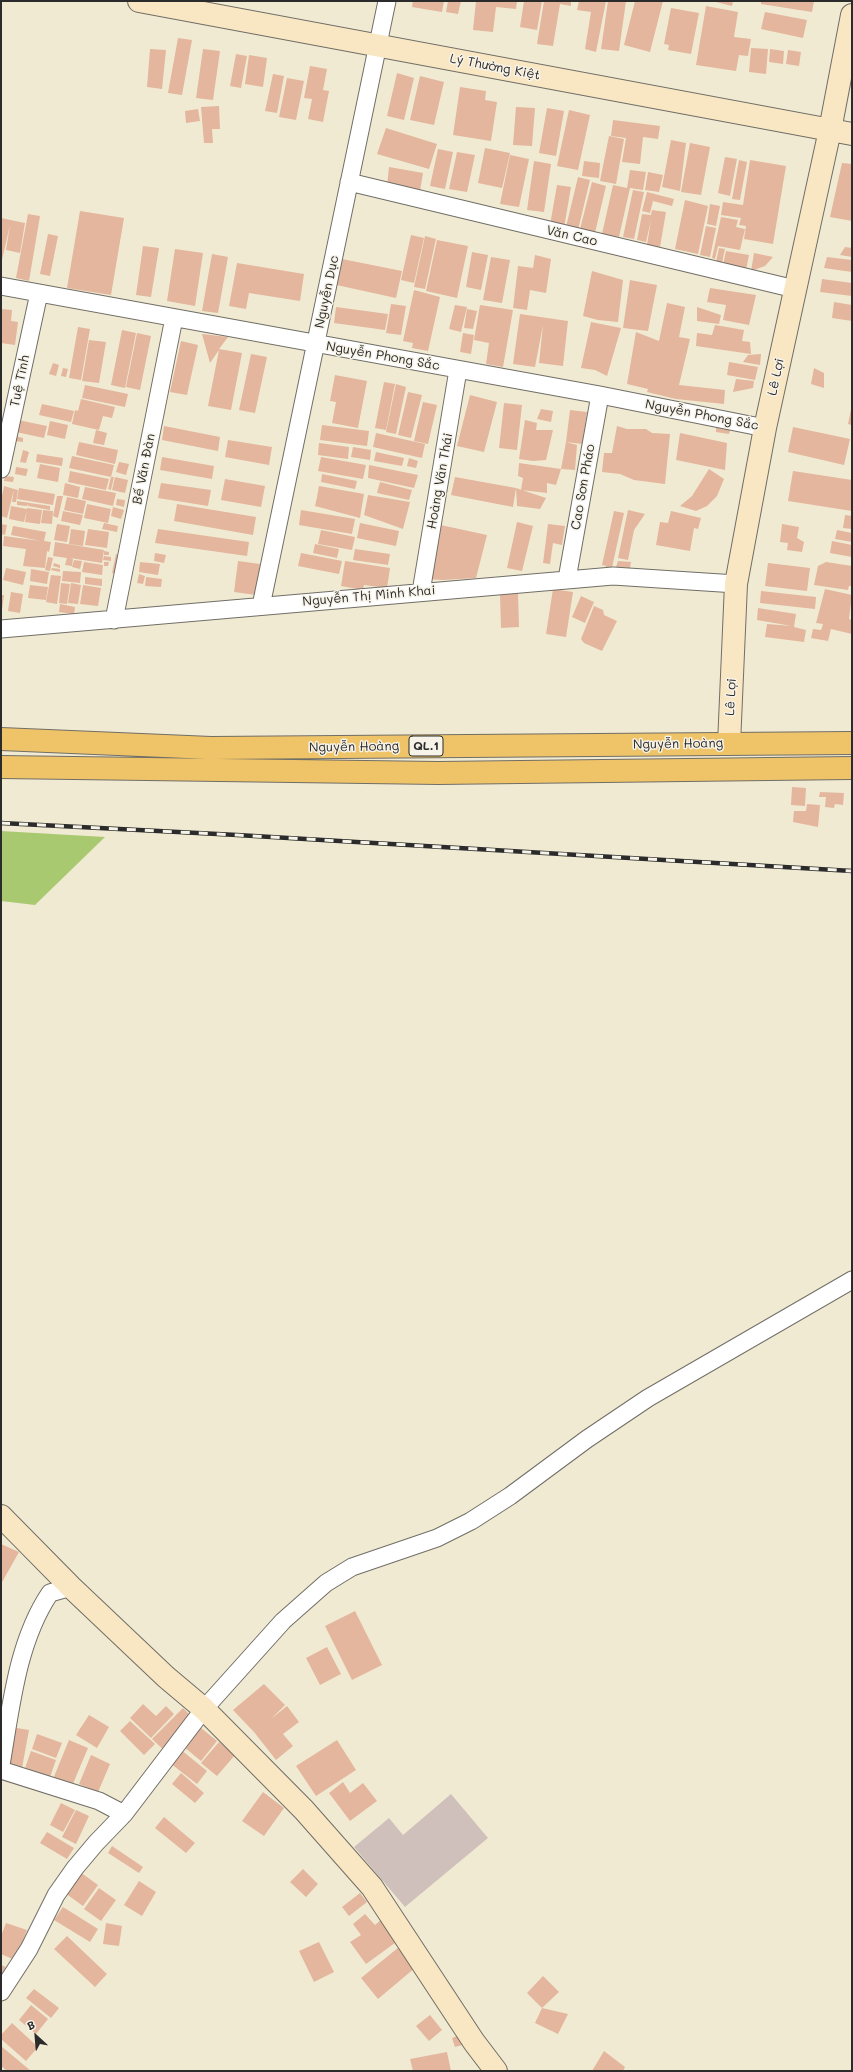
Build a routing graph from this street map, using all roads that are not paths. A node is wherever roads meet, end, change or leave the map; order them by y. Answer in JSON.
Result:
{"nodes":[{"id":1,"x":387,"y":1,"type":"edge"},
{"id":2,"x":151,"y":2,"type":"edge"},
{"id":3,"x":852,"y":15,"type":"edge"},
{"id":4,"x":378,"y":46,"type":"junction"},
{"id":5,"x":830,"y":130,"type":"junction"},
{"id":6,"x":852,"y":134,"type":"edge"},
{"id":7,"x":349,"y":182,"type":"junction"},
{"id":8,"x":1,"y":286,"type":"edge"},
{"id":9,"x":795,"y":289,"type":"junction"},
{"id":10,"x":39,"y":293,"type":"junction"},
{"id":11,"x":174,"y":318,"type":"junction"},
{"id":12,"x":316,"y":344,"type":"junction"},
{"id":13,"x":458,"y":370,"type":"junction"},
{"id":14,"x":600,"y":395,"type":"junction"},
{"id":15,"x":8,"y":407,"type":"edge"},
{"id":16,"x":765,"y":428,"type":"junction"},
{"id":17,"x":1,"y":469,"type":"edge"},
{"id":18,"x":567,"y":578,"type":"junction"},
{"id":19,"x":736,"y":584,"type":"junction"},
{"id":20,"x":421,"y":592,"type":"junction"},
{"id":21,"x":262,"y":606,"type":"junction"},
{"id":22,"x":114,"y":620,"type":"junction"},
{"id":23,"x":1,"y":629,"type":"edge"},
{"id":24,"x":1,"y":739,"type":"edge"},
{"id":25,"x":852,"y":743,"type":"edge"},
{"id":26,"x":729,"y":744,"type":"junction"},
{"id":27,"x":1,"y":767,"type":"edge"},
{"id":28,"x":852,"y":768,"type":"edge"},
{"id":29,"x":852,"y":1280,"type":"edge"},
{"id":30,"x":1,"y":1516,"type":"edge"},
{"id":31,"x":71,"y":1588,"type":"junction"},
{"id":32,"x":204,"y":1709,"type":"junction"},
{"id":33,"x":1,"y":1764,"type":"edge"},
{"id":34,"x":1,"y":1770,"type":"edge"},
{"id":35,"x":124,"y":1814,"type":"junction"},
{"id":36,"x":1,"y":1992,"type":"edge"},
{"id":37,"x":496,"y":2071,"type":"edge"}],
"edges":[{"from":1,"to":4,"type":"street","name":"Nguyễn Dục"},
{"from":2,"to":4,"type":"street","name":"Lý Thường Kiệt"},
{"from":3,"to":5,"type":"street","name":"Lê Lợi"},
{"from":4,"to":5,"type":"street","name":"Lý Thường Kiệt"},
{"from":4,"to":7,"type":"street","name":"Nguyễn Dục"},
{"from":5,"to":6,"type":"street","name":"Lý Thường Kiệt"},
{"from":5,"to":9,"type":"street","name":"Lê Lợi"},
{"from":7,"to":9,"type":"street","name":"Văn Cao"},
{"from":7,"to":12,"type":"street","name":"Nguyễn Dục"},
{"from":8,"to":10,"type":"street","name":"Nguyễn Phong Sắc"},
{"from":9,"to":16,"type":"street","name":"Lê Lợi"},
{"from":10,"to":11,"type":"street","name":"Nguyễn Phong Sắc"},
{"from":10,"to":15,"type":"street","name":"Tuệ Tĩnh"},
{"from":11,"to":12,"type":"street","name":"Nguyễn Phong Sắc"},
{"from":11,"to":22,"type":"street","name":"Bế Văn Đàn"},
{"from":12,"to":13,"type":"street","name":"Nguyễn Phong Sắc"},
{"from":12,"to":21,"type":"street","name":"Nguyễn Dục"},
{"from":13,"to":14,"type":"street","name":"Nguyễn Phong Sắc"},
{"from":13,"to":20,"type":"street","name":"Hoàng Văn Thái"},
{"from":14,"to":16,"type":"street","name":"Nguyễn Phong Sắc"},
{"from":14,"to":18,"type":"street","name":"Cao Sơn Pháo"},
{"from":15,"to":17,"type":"street","name":"Tuệ Tĩnh"},
{"from":16,"to":19,"type":"street","name":"Lê Lợi"},
{"from":18,"to":19,"type":"street","name":"Nguyễn Thị Minh Khai"},
{"from":18,"to":20,"type":"street","name":"Nguyễn Thị Minh Khai"},
{"from":19,"to":26,"type":"street","name":"Lê Lợi"},
{"from":20,"to":21,"type":"street","name":"Nguyễn Thị Minh Khai"},
{"from":21,"to":22,"type":"street","name":"Nguyễn Thị Minh Khai"},
{"from":22,"to":23,"type":"street","name":"Nguyễn Thị Minh Khai"},
{"from":24,"to":26,"type":"highway","name":"Nguyễn Hoàng","number":"QL.1"},
{"from":25,"to":26,"type":"highway","name":"Nguyễn Hoàng","number":"QL.1"},
{"from":27,"to":28,"type":"highway","name":"Nguyễn Hoàng","number":"QL.1"},
{"from":29,"to":32,"type":"street"},
{"from":30,"to":31,"type":"street"},
{"from":31,"to":32,"type":"street"},
{"from":31,"to":33,"type":"street"},
{"from":32,"to":35,"type":"street"},
{"from":32,"to":37,"type":"street"},
{"from":34,"to":35,"type":"street"},
{"from":35,"to":36,"type":"street"}]}
